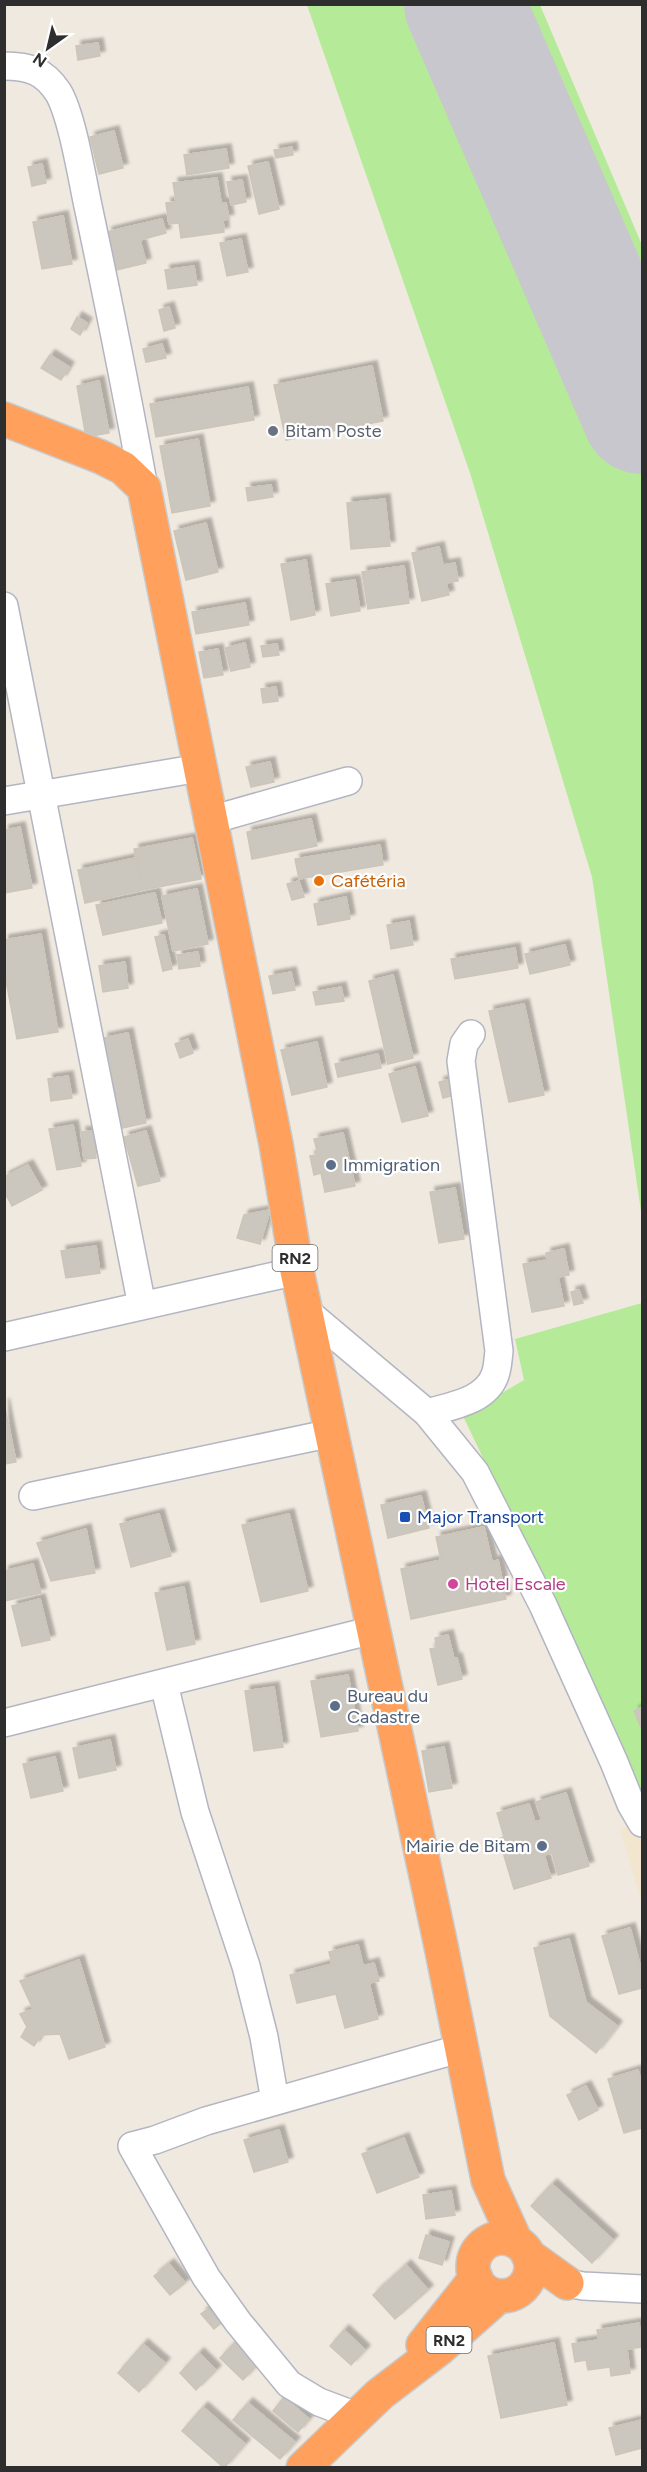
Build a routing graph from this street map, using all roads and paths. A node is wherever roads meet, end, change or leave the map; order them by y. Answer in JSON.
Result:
{"nodes":[{"id":1,"x":4,"y":66,"type":"edge"},
{"id":2,"x":4,"y":418,"type":"edge"},
{"id":3,"x":144,"y":488,"type":"junction"},
{"id":4,"x":4,"y":606,"type":"edge"},
{"id":5,"x":200,"y":768,"type":"junction"},
{"id":6,"x":348,"y":781,"type":"dead end"},
{"id":7,"x":42,"y":793,"type":"junction"},
{"id":8,"x":4,"y":801,"type":"edge"},
{"id":9,"x":211,"y":820,"type":"junction"},
{"id":10,"x":471,"y":1034,"type":"dead end"},
{"id":11,"x":297,"y":1271,"type":"junction"},
{"id":12,"x":142,"y":1306,"type":"junction"},
{"id":13,"x":306,"y":1311,"type":"junction"},
{"id":14,"x":4,"y":1337,"type":"edge"},
{"id":15,"x":427,"y":1413,"type":"junction"},
{"id":16,"x":332,"y":1433,"type":"junction"},
{"id":17,"x":33,"y":1496,"type":"dead end"},
{"id":18,"x":373,"y":1630,"type":"junction"},
{"id":19,"x":164,"y":1684,"type":"junction"},
{"id":20,"x":4,"y":1723,"type":"edge"},
{"id":21,"x":642,"y":1823,"type":"edge"},
{"id":22,"x":462,"y":2048,"type":"junction"},
{"id":23,"x":275,"y":2101,"type":"junction"},
{"id":24,"x":488,"y":2180,"type":"junction"},
{"id":25,"x":483,"y":2246,"type":"junction"},
{"id":26,"x":522,"y":2248,"type":"junction"},
{"id":27,"x":567,"y":2283,"type":"junction"},
{"id":28,"x":499,"y":2287,"type":"junction"},
{"id":29,"x":642,"y":2289,"type":"edge"},
{"id":30,"x":356,"y":2416,"type":"junction"},
{"id":31,"x":303,"y":2468,"type":"edge"}],
"edges":[{"from":1,"to":3,"type":"street"},
{"from":2,"to":3,"type":"highway"},
{"from":3,"to":5,"type":"highway","number":"RN2"},
{"from":4,"to":7,"type":"street"},
{"from":5,"to":7,"type":"street"},
{"from":5,"to":9,"type":"highway","number":"RN2"},
{"from":6,"to":9,"type":"street"},
{"from":7,"to":8,"type":"street"},
{"from":7,"to":12,"type":"street"},
{"from":9,"to":11,"type":"highway","number":"RN2"},
{"from":10,"to":15,"type":"street"},
{"from":11,"to":12,"type":"street"},
{"from":11,"to":13,"type":"highway","number":"RN2"},
{"from":12,"to":14,"type":"street"},
{"from":13,"to":15,"type":"street"},
{"from":13,"to":16,"type":"highway","number":"RN2"},
{"from":15,"to":21,"type":"street"},
{"from":16,"to":17,"type":"street"},
{"from":16,"to":18,"type":"highway","number":"RN2"},
{"from":18,"to":19,"type":"street"},
{"from":18,"to":22,"type":"highway","number":"RN2"},
{"from":19,"to":20,"type":"street"},
{"from":19,"to":23,"type":"street"},
{"from":22,"to":23,"type":"street"},
{"from":22,"to":24,"type":"highway","number":"RN2"},
{"from":23,"to":30,"type":"street"},
{"from":24,"to":25,"type":"highway","number":"RN2"},
{"from":24,"to":26,"type":"highway","number":"RN2"},
{"from":25,"to":26,"type":"highway"},
{"from":25,"to":28,"type":"highway"},
{"from":26,"to":27,"type":"highway"},
{"from":26,"to":28,"type":"highway"},
{"from":27,"to":28,"type":"highway"},
{"from":27,"to":29,"type":"street"},
{"from":28,"to":30,"type":"highway","number":"RN2"},
{"from":30,"to":31,"type":"highway","number":"RN2"}]}
